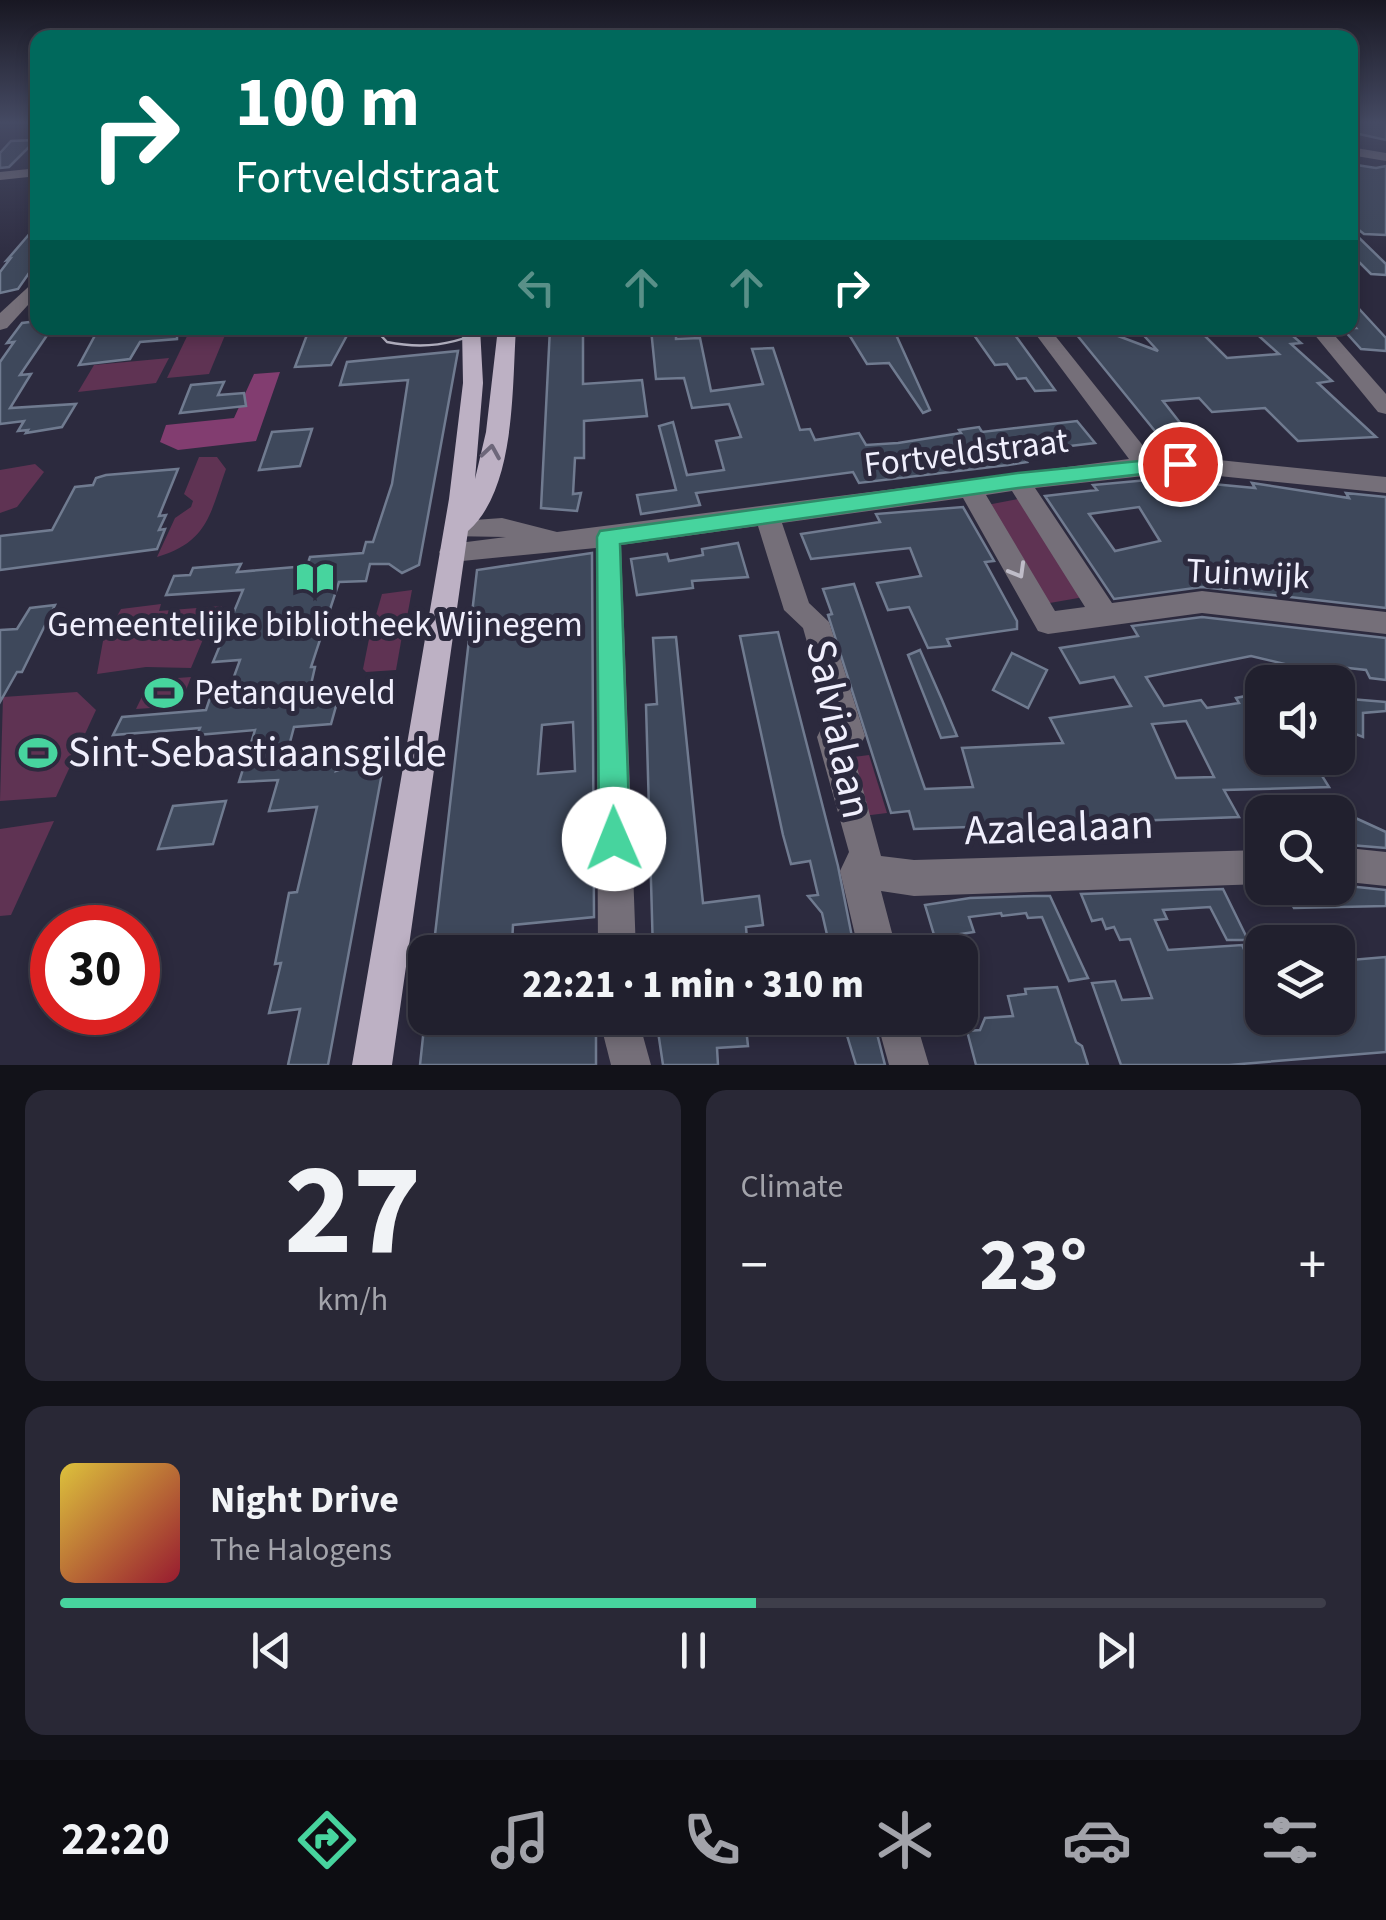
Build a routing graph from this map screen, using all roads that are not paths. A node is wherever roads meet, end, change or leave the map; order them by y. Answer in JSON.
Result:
{"nodes":[{"id":1,"x":30,"y":173,"type":"edge"},
{"id":2,"x":0,"y":176,"type":"edge"},
{"id":3,"x":471,"y":335,"type":"edge"},
{"id":4,"x":506,"y":335,"type":"edge"},
{"id":5,"x":1045,"y":335,"type":"edge"},
{"id":6,"x":1324,"y":335,"type":"edge"},
{"id":7,"x":1359,"y":376,"type":"junction"},
{"id":8,"x":1386,"y":379,"type":"edge"},
{"id":9,"x":1386,"y":407,"type":"edge"},
{"id":10,"x":498,"y":410,"type":"junction"},
{"id":11,"x":469,"y":412,"type":"junction"},
{"id":12,"x":1146,"y":465,"type":"junction"},
{"id":13,"x":1018,"y":481,"type":"junction"},
{"id":14,"x":1386,"y":485,"type":"edge"},
{"id":15,"x":969,"y":487,"type":"junction"},
{"id":16,"x":767,"y":514,"type":"junction"},
{"id":17,"x":608,"y":537,"type":"junction"},
{"id":18,"x":454,"y":541,"type":"junction"},
{"id":19,"x":1105,"y":615,"type":"junction"},
{"id":20,"x":1386,"y":624,"type":"edge"},
{"id":21,"x":1355,"y":865,"type":"edge"},
{"id":22,"x":1245,"y":868,"type":"edge"},
{"id":23,"x":1386,"y":868,"type":"edge"},
{"id":24,"x":858,"y":872,"type":"junction"},
{"id":25,"x":617,"y":935,"type":"edge"},
{"id":26,"x":874,"y":935,"type":"edge"},
{"id":27,"x":623,"y":1035,"type":"edge"},
{"id":28,"x":901,"y":1035,"type":"edge"},
{"id":29,"x":372,"y":1065,"type":"edge"},
{"id":30,"x":631,"y":1065,"type":"edge"},
{"id":31,"x":909,"y":1065,"type":"edge"}],
"edges":[{"from":1,"to":2,"type":"street"},
{"from":3,"to":11,"type":"main road"},
{"from":4,"to":10,"type":"main road"},
{"from":5,"to":12,"type":"street"},
{"from":6,"to":7,"type":"street"},
{"from":7,"to":8,"type":"street"},
{"from":7,"to":9,"type":"street"},
{"from":10,"to":11,"type":"main road"},
{"from":18,"to":10,"type":"main road","one_way":true},
{"from":11,"to":18,"type":"main road"},
{"from":12,"to":13,"type":"street","name":"Fortveldstraat"},
{"from":12,"to":14,"type":"street","name":"Fortveldstraat"},
{"from":13,"to":15,"type":"street","name":"Fortveldstraat"},
{"from":13,"to":19,"type":"street"},
{"from":15,"to":16,"type":"street","name":"Fortveldstraat"},
{"from":15,"to":19,"type":"street","name":"Tuinwijk","one_way":true},
{"from":16,"to":17,"type":"street","name":"Fortveldstraat"},
{"from":16,"to":24,"type":"street","name":"Salvialaan"},
{"from":17,"to":18,"type":"street","name":"Fortveldstraat"},
{"from":17,"to":25,"type":"street"},
{"from":18,"to":29,"type":"main road"},
{"from":19,"to":20,"type":"street","name":"Tuinwijk"},
{"from":21,"to":23,"type":"street"},
{"from":22,"to":24,"type":"street","name":"Azalealaan"},
{"from":24,"to":26,"type":"street","name":"Salvialaan"},
{"from":27,"to":30,"type":"street"},
{"from":28,"to":31,"type":"street"}]}
